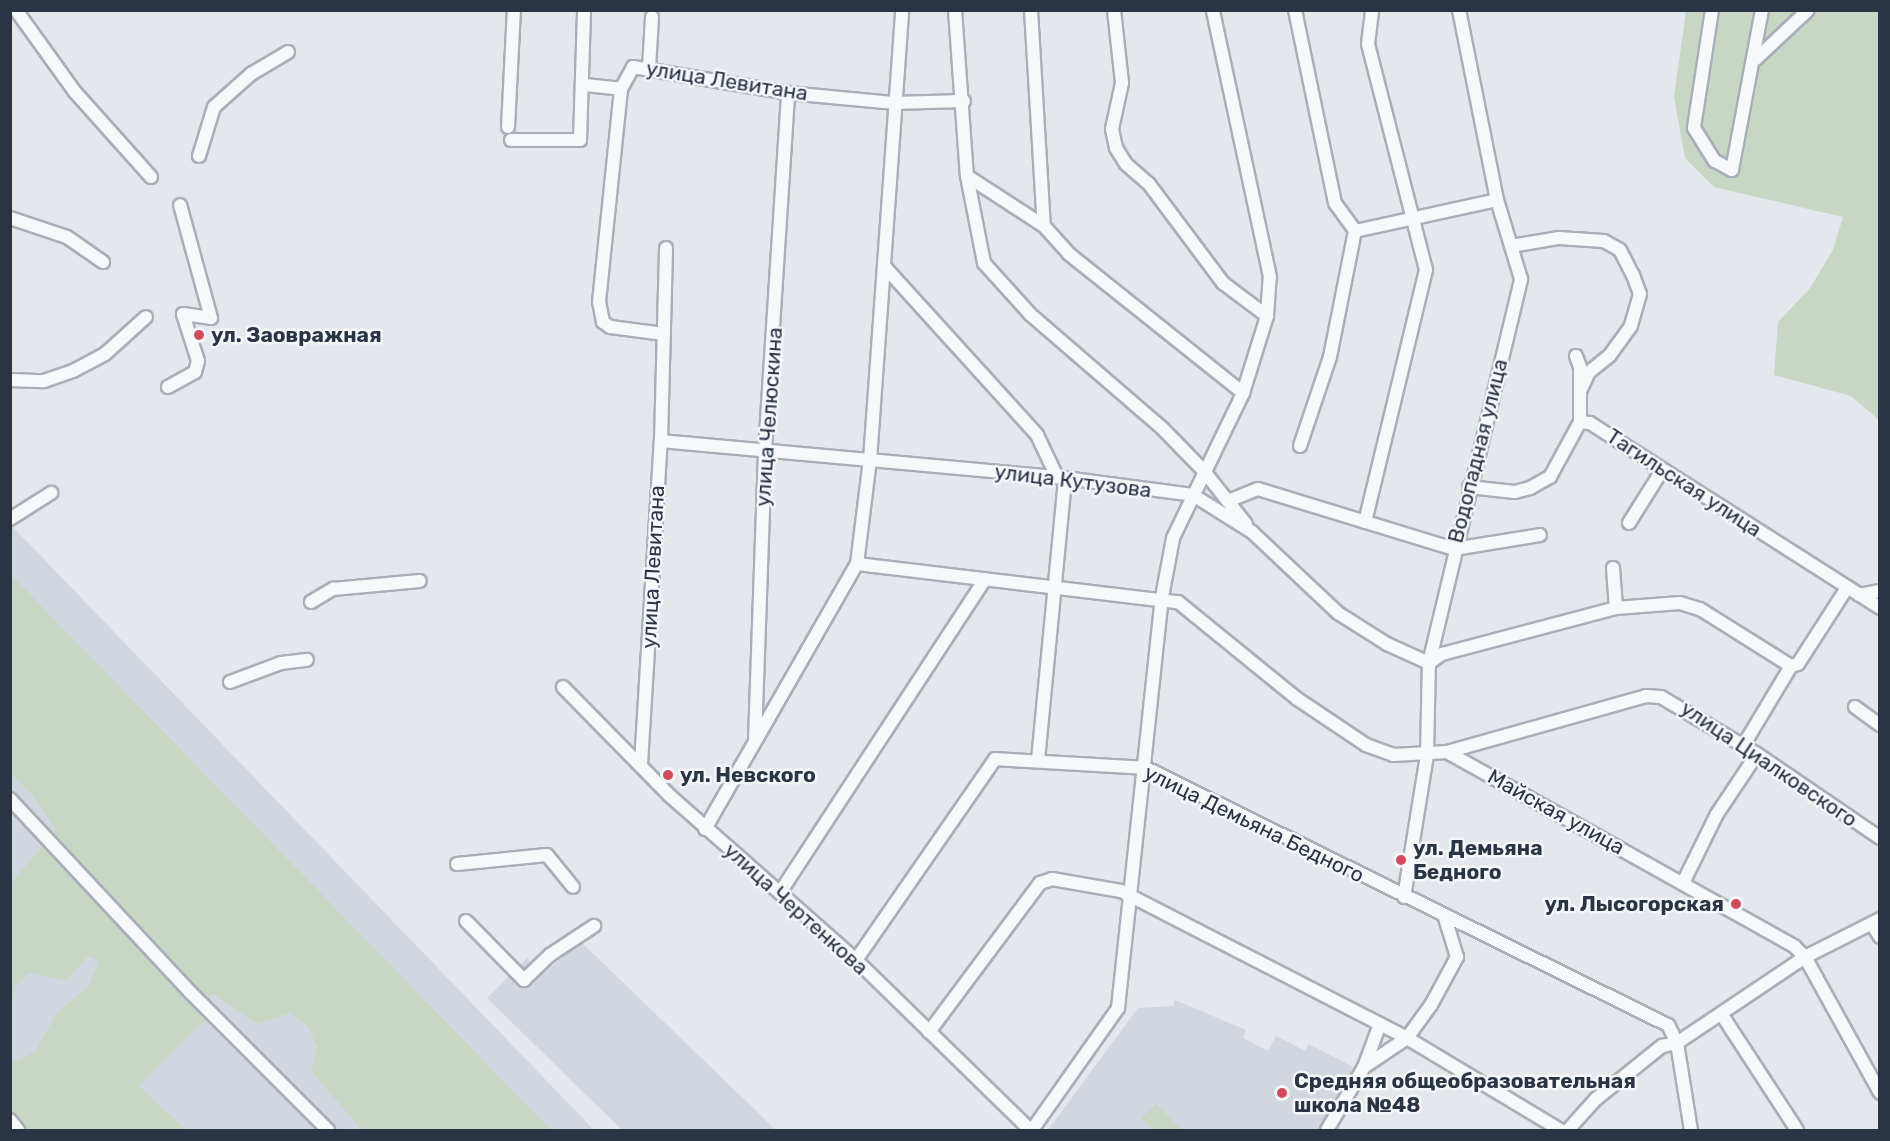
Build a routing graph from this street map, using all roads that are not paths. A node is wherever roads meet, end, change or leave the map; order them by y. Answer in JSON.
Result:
{"nodes":[{"id":1,"x":514,"y":10,"type":"edge"},
{"id":2,"x":584,"y":10,"type":"edge"},
{"id":3,"x":902,"y":10,"type":"edge"},
{"id":4,"x":955,"y":10,"type":"edge"},
{"id":5,"x":1031,"y":10,"type":"edge"},
{"id":6,"x":1114,"y":10,"type":"edge"},
{"id":7,"x":1213,"y":10,"type":"edge"},
{"id":8,"x":1295,"y":10,"type":"edge"},
{"id":9,"x":1372,"y":10,"type":"edge"},
{"id":10,"x":1460,"y":10,"type":"edge"},
{"id":11,"x":1712,"y":10,"type":"edge"},
{"id":12,"x":1762,"y":10,"type":"edge"},
{"id":13,"x":1808,"y":10,"type":"edge"},
{"id":14,"x":24,"y":13,"type":"edge"},
{"id":15,"x":652,"y":17,"type":"dead end"},
{"id":16,"x":288,"y":52,"type":"dead end"},
{"id":17,"x":1756,"y":59,"type":"junction"},
{"id":18,"x":649,"y":68,"type":"junction"},
{"id":19,"x":585,"y":85,"type":"junction"},
{"id":20,"x":621,"y":89,"type":"junction"},
{"id":21,"x":788,"y":93,"type":"junction"},
{"id":22,"x":964,"y":101,"type":"junction"},
{"id":23,"x":892,"y":103,"type":"junction"},
{"id":24,"x":508,"y":127,"type":"dead end"},
{"id":25,"x":511,"y":141,"type":"dead end"},
{"id":26,"x":199,"y":156,"type":"dead end"},
{"id":27,"x":967,"y":176,"type":"junction"},
{"id":28,"x":151,"y":177,"type":"dead end"},
{"id":29,"x":1497,"y":200,"type":"junction"},
{"id":30,"x":180,"y":205,"type":"dead end"},
{"id":31,"x":10,"y":218,"type":"edge"},
{"id":32,"x":1415,"y":218,"type":"junction"},
{"id":33,"x":1044,"y":226,"type":"junction"},
{"id":34,"x":1355,"y":231,"type":"junction"},
{"id":35,"x":1511,"y":246,"type":"junction"},
{"id":36,"x":666,"y":248,"type":"dead end"},
{"id":37,"x":103,"y":262,"type":"dead end"},
{"id":38,"x":884,"y":266,"type":"junction"},
{"id":39,"x":1267,"y":316,"type":"junction"},
{"id":40,"x":146,"y":317,"type":"dead end"},
{"id":41,"x":664,"y":334,"type":"junction"},
{"id":42,"x":1576,"y":356,"type":"dead end"},
{"id":43,"x":11,"y":379,"type":"edge"},
{"id":44,"x":168,"y":387,"type":"dead end"},
{"id":45,"x":1580,"y":391,"type":"junction"},
{"id":46,"x":1243,"y":393,"type":"junction"},
{"id":47,"x":1580,"y":422,"type":"junction"},
{"id":48,"x":661,"y":441,"type":"junction"},
{"id":49,"x":1300,"y":446,"type":"dead end"},
{"id":50,"x":765,"y":451,"type":"junction"},
{"id":51,"x":870,"y":460,"type":"junction"},
{"id":52,"x":1203,"y":470,"type":"junction"},
{"id":53,"x":1661,"y":472,"type":"junction"},
{"id":54,"x":1061,"y":478,"type":"junction"},
{"id":55,"x":1469,"y":487,"type":"junction"},
{"id":56,"x":51,"y":493,"type":"dead end"},
{"id":57,"x":1193,"y":495,"type":"junction"},
{"id":58,"x":1228,"y":501,"type":"junction"},
{"id":59,"x":10,"y":519,"type":"edge"},
{"id":60,"x":1365,"y":522,"type":"junction"},
{"id":61,"x":1629,"y":523,"type":"dead end"},
{"id":62,"x":1252,"y":532,"type":"junction"},
{"id":63,"x":1540,"y":535,"type":"dead end"},
{"id":64,"x":1454,"y":549,"type":"junction"},
{"id":65,"x":857,"y":564,"type":"junction"},
{"id":66,"x":1613,"y":568,"type":"dead end"},
{"id":67,"x":420,"y":581,"type":"dead end"},
{"id":68,"x":984,"y":581,"type":"junction"},
{"id":69,"x":1056,"y":585,"type":"junction"},
{"id":70,"x":1847,"y":588,"type":"junction"},
{"id":71,"x":1880,"y":591,"type":"edge"},
{"id":72,"x":1860,"y":595,"type":"junction"},
{"id":73,"x":1162,"y":597,"type":"junction"},
{"id":74,"x":312,"y":602,"type":"dead end"},
{"id":75,"x":1616,"y":608,"type":"junction"},
{"id":76,"x":1880,"y":608,"type":"edge"},
{"id":77,"x":307,"y":660,"type":"dead end"},
{"id":78,"x":1429,"y":663,"type":"junction"},
{"id":79,"x":1791,"y":666,"type":"junction"},
{"id":80,"x":230,"y":682,"type":"dead end"},
{"id":81,"x":563,"y":687,"type":"dead end"},
{"id":82,"x":1854,"y":707,"type":"dead end"},
{"id":83,"x":1880,"y":725,"type":"edge"},
{"id":84,"x":755,"y":740,"type":"junction"},
{"id":85,"x":1743,"y":746,"type":"junction"},
{"id":86,"x":1447,"y":752,"type":"junction"},
{"id":87,"x":1757,"y":754,"type":"junction"},
{"id":88,"x":1427,"y":755,"type":"junction"},
{"id":89,"x":1038,"y":760,"type":"junction"},
{"id":90,"x":641,"y":764,"type":"junction"},
{"id":91,"x":1146,"y":768,"type":"junction"},
{"id":92,"x":10,"y":799,"type":"edge"},
{"id":93,"x":705,"y":829,"type":"junction"},
{"id":94,"x":1880,"y":838,"type":"edge"},
{"id":95,"x":457,"y":864,"type":"dead end"},
{"id":96,"x":1683,"y":883,"type":"junction"},
{"id":97,"x":573,"y":888,"type":"dead end"},
{"id":98,"x":782,"y":891,"type":"junction"},
{"id":99,"x":1404,"y":897,"type":"junction"},
{"id":100,"x":1132,"y":898,"type":"junction"},
{"id":101,"x":1445,"y":918,"type":"junction"},
{"id":102,"x":466,"y":921,"type":"dead end"},
{"id":103,"x":1876,"y":921,"type":"edge"},
{"id":104,"x":594,"y":926,"type":"dead end"},
{"id":105,"x":1880,"y":937,"type":"edge"},
{"id":106,"x":1805,"y":957,"type":"junction"},
{"id":107,"x":856,"y":960,"type":"junction"},
{"id":108,"x":1722,"y":1016,"type":"junction"},
{"id":109,"x":1380,"y":1024,"type":"junction"},
{"id":110,"x":929,"y":1032,"type":"junction"},
{"id":111,"x":1407,"y":1038,"type":"junction"},
{"id":112,"x":1677,"y":1043,"type":"junction"},
{"id":113,"x":1364,"y":1067,"type":"junction"},
{"id":114,"x":1880,"y":1093,"type":"edge"},
{"id":115,"x":10,"y":1120,"type":"edge"},
{"id":116,"x":18,"y":1131,"type":"edge"},
{"id":117,"x":328,"y":1131,"type":"edge"},
{"id":118,"x":1031,"y":1131,"type":"edge"},
{"id":119,"x":1327,"y":1131,"type":"edge"},
{"id":120,"x":1560,"y":1131,"type":"edge"},
{"id":121,"x":1568,"y":1131,"type":"edge"},
{"id":122,"x":1691,"y":1131,"type":"edge"},
{"id":123,"x":1797,"y":1131,"type":"edge"}],
"edges":[{"from":1,"to":24,"type":"street"},
{"from":2,"to":19,"type":"street"},
{"from":3,"to":23,"type":"street"},
{"from":4,"to":22,"type":"street"},
{"from":5,"to":33,"type":"street"},
{"from":6,"to":39,"type":"street"},
{"from":7,"to":39,"type":"street"},
{"from":8,"to":34,"type":"street"},
{"from":9,"to":32,"type":"street"},
{"from":10,"to":29,"type":"street","name":"Водопадная улица"},
{"from":11,"to":17,"type":"street"},
{"from":12,"to":17,"type":"street"},
{"from":13,"to":17,"type":"street"},
{"from":14,"to":28,"type":"street"},
{"from":15,"to":18,"type":"street"},
{"from":16,"to":26,"type":"street"},
{"from":18,"to":20,"type":"street","name":"улица Левитана"},
{"from":18,"to":21,"type":"street","name":"улица Левитана"},
{"from":19,"to":20,"type":"street"},
{"from":19,"to":25,"type":"street"},
{"from":20,"to":41,"type":"street","name":"улица Левитана"},
{"from":21,"to":23,"type":"street","name":"улица Левитана"},
{"from":21,"to":50,"type":"street","name":"улица Челюскина"},
{"from":22,"to":23,"type":"street","name":"улица Левитана"},
{"from":22,"to":27,"type":"street"},
{"from":23,"to":38,"type":"street"},
{"from":27,"to":33,"type":"street"},
{"from":27,"to":52,"type":"street"},
{"from":29,"to":32,"type":"street"},
{"from":29,"to":35,"type":"street","name":"Водопадная улица"},
{"from":30,"to":44,"type":"street"},
{"from":31,"to":37,"type":"street"},
{"from":32,"to":34,"type":"street"},
{"from":32,"to":60,"type":"street"},
{"from":33,"to":46,"type":"street"},
{"from":34,"to":49,"type":"street"},
{"from":35,"to":45,"type":"street"},
{"from":35,"to":55,"type":"street","name":"Водопадная улица"},
{"from":36,"to":41,"type":"street","name":"улица Левитана"},
{"from":38,"to":51,"type":"street"},
{"from":38,"to":54,"type":"street"},
{"from":39,"to":46,"type":"street"},
{"from":40,"to":43,"type":"street"},
{"from":41,"to":48,"type":"street","name":"улица Левитана"},
{"from":42,"to":45,"type":"street"},
{"from":45,"to":47,"type":"street"},
{"from":46,"to":52,"type":"street"},
{"from":47,"to":53,"type":"street","name":"Тагильская улица"},
{"from":47,"to":55,"type":"street","name":"Тагильская улица"},
{"from":48,"to":50,"type":"street","name":"улица Кутузова"},
{"from":48,"to":90,"type":"street","name":"улица Левитана"},
{"from":50,"to":51,"type":"street","name":"улица Кутузова"},
{"from":50,"to":84,"type":"street","name":"улица Челюскина"},
{"from":51,"to":54,"type":"street","name":"улица Кутузова"},
{"from":51,"to":65,"type":"street"},
{"from":52,"to":57,"type":"street"},
{"from":52,"to":58,"type":"street"},
{"from":53,"to":61,"type":"street"},
{"from":53,"to":70,"type":"street","name":"Тагильская улица"},
{"from":54,"to":57,"type":"street","name":"улица Кутузова"},
{"from":54,"to":69,"type":"street"},
{"from":55,"to":64,"type":"street","name":"Водопадная улица"},
{"from":56,"to":59,"type":"street"},
{"from":57,"to":62,"type":"street","name":"улица Кутузова"},
{"from":57,"to":73,"type":"street"},
{"from":58,"to":60,"type":"street"},
{"from":58,"to":62,"type":"street"},
{"from":60,"to":64,"type":"street"},
{"from":62,"to":78,"type":"street","name":"улица Кутузова"},
{"from":63,"to":64,"type":"street"},
{"from":64,"to":78,"type":"street","name":"Водопадная улица"},
{"from":65,"to":68,"type":"street"},
{"from":65,"to":84,"type":"street"},
{"from":66,"to":75,"type":"street"},
{"from":67,"to":74,"type":"street"},
{"from":68,"to":69,"type":"street"},
{"from":68,"to":98,"type":"street"},
{"from":69,"to":73,"type":"street"},
{"from":69,"to":89,"type":"street"},
{"from":70,"to":72,"type":"street","name":"Тагильская улица"},
{"from":70,"to":79,"type":"street"},
{"from":71,"to":72,"type":"street"},
{"from":72,"to":76,"type":"street","name":"Тагильская улица"},
{"from":73,"to":88,"type":"street"},
{"from":73,"to":91,"type":"street"},
{"from":75,"to":78,"type":"street"},
{"from":75,"to":79,"type":"street"},
{"from":77,"to":80,"type":"street"},
{"from":78,"to":88,"type":"street","name":"Водопадная улица"},
{"from":79,"to":85,"type":"street"},
{"from":81,"to":90,"type":"street","name":"улица Чертенкова"},
{"from":82,"to":83,"type":"street"},
{"from":84,"to":93,"type":"street"},
{"from":85,"to":86,"type":"street","name":"улица Циалковского"},
{"from":85,"to":87,"type":"street","name":"улица Циалковского"},
{"from":86,"to":88,"type":"street"},
{"from":86,"to":96,"type":"street","name":"Майская улица"},
{"from":87,"to":94,"type":"street","name":"улица Циалковского"},
{"from":87,"to":96,"type":"street"},
{"from":88,"to":99,"type":"street","name":"Водопадная улица"},
{"from":89,"to":91,"type":"street","name":"улица Демьяна Бедного"},
{"from":89,"to":107,"type":"street","name":"улица Демьяна Бедного"},
{"from":90,"to":93,"type":"street","name":"улица Чертенкова"},
{"from":91,"to":99,"type":"street","name":"улица Демьяна Бедного"},
{"from":91,"to":100,"type":"street"},
{"from":92,"to":117,"type":"street"},
{"from":93,"to":98,"type":"street","name":"улица Чертенкова"},
{"from":95,"to":97,"type":"street"},
{"from":96,"to":106,"type":"street","name":"Майская улица"},
{"from":98,"to":107,"type":"street","name":"улица Чертенкова"},
{"from":99,"to":101,"type":"street","name":"улица Демьяна Бедного"},
{"from":100,"to":109,"type":"street"},
{"from":100,"to":110,"type":"street"},
{"from":100,"to":118,"type":"street"},
{"from":101,"to":111,"type":"street"},
{"from":101,"to":112,"type":"street","name":"улица Демьяна Бедного"},
{"from":102,"to":104,"type":"street"},
{"from":103,"to":105,"type":"street"},
{"from":103,"to":106,"type":"street"},
{"from":106,"to":108,"type":"street"},
{"from":106,"to":114,"type":"street"},
{"from":107,"to":110,"type":"street","name":"улица Чертенкова"},
{"from":108,"to":112,"type":"street"},
{"from":108,"to":123,"type":"street"},
{"from":109,"to":111,"type":"street"},
{"from":109,"to":113,"type":"street"},
{"from":110,"to":118,"type":"street","name":"улица Чертенкова"},
{"from":111,"to":113,"type":"street"},
{"from":111,"to":120,"type":"street"},
{"from":112,"to":121,"type":"street"},
{"from":112,"to":122,"type":"street"},
{"from":113,"to":119,"type":"street"},
{"from":115,"to":116,"type":"street"}]}
